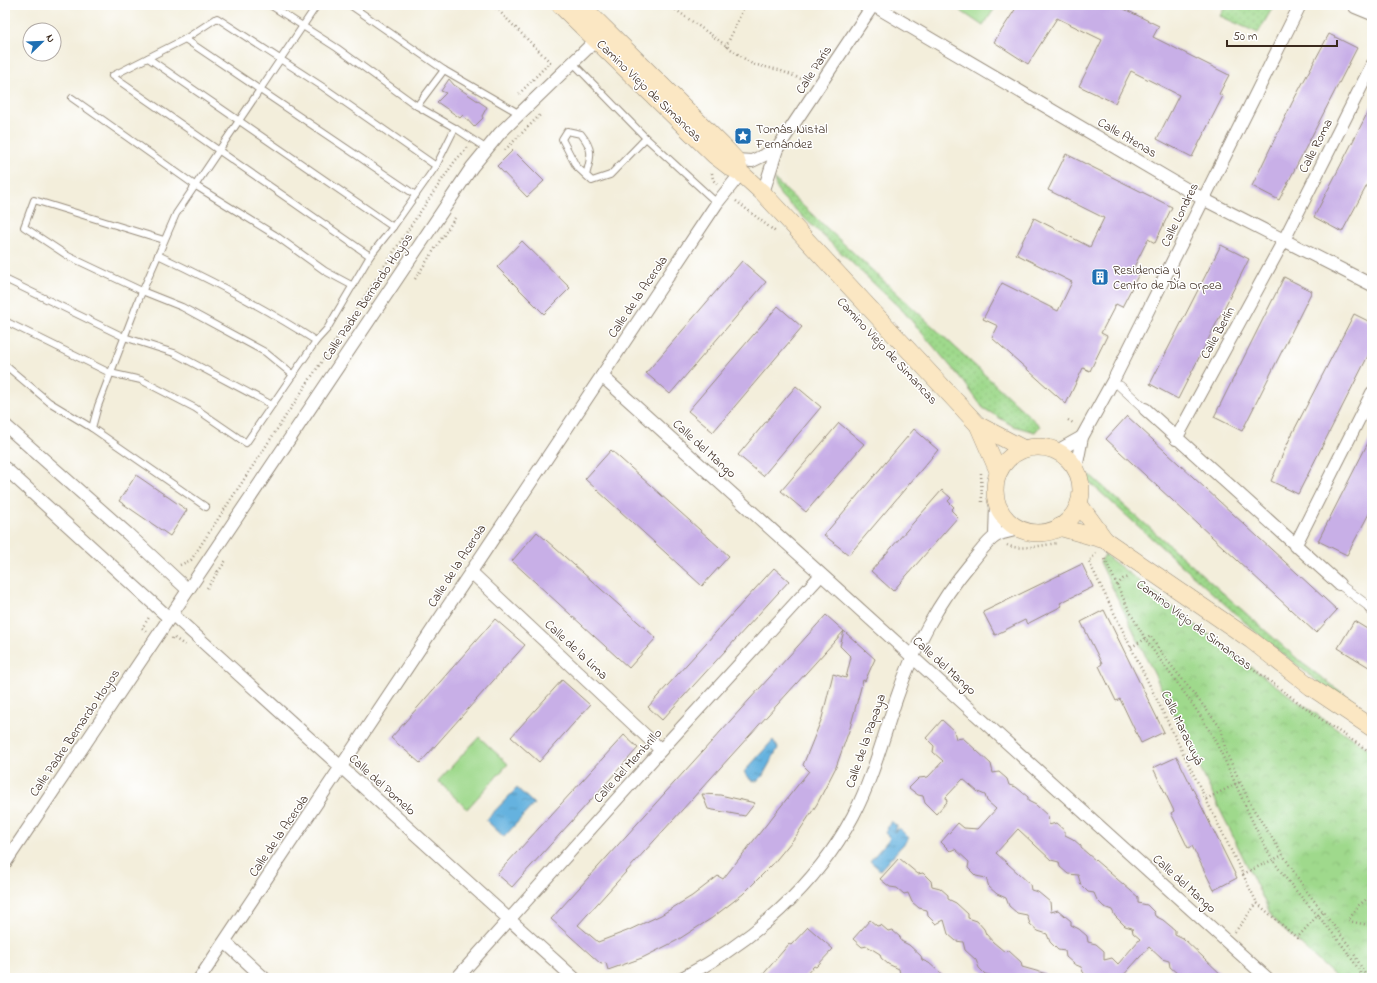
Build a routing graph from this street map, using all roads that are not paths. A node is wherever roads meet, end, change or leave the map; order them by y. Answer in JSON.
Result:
{"nodes":[{"id":1,"x":270,"y":5,"type":"edge"},
{"id":2,"x":317,"y":5,"type":"edge"},
{"id":3,"x":350,"y":5,"type":"edge"},
{"id":4,"x":560,"y":5,"type":"edge"},
{"id":5,"x":570,"y":5,"type":"edge"},
{"id":6,"x":581,"y":5,"type":"edge"},
{"id":7,"x":873,"y":5,"type":"edge"},
{"id":8,"x":1300,"y":5,"type":"edge"},
{"id":9,"x":1352,"y":6,"type":"edge"},
{"id":10,"x":1372,"y":14,"type":"edge"},
{"id":11,"x":303,"y":26,"type":"junction"},
{"id":12,"x":185,"y":39,"type":"junction"},
{"id":13,"x":596,"y":40,"type":"junction"},
{"id":14,"x":148,"y":58,"type":"junction"},
{"id":15,"x":280,"y":60,"type":"junction"},
{"id":16,"x":573,"y":63,"type":"junction"},
{"id":17,"x":1372,"y":65,"type":"edge"},
{"id":18,"x":444,"y":70,"type":"junction"},
{"id":19,"x":260,"y":90,"type":"junction"},
{"id":20,"x":72,"y":98,"type":"dead end"},
{"id":21,"x":417,"y":106,"type":"junction"},
{"id":22,"x":683,"y":107,"type":"junction"},
{"id":23,"x":520,"y":114,"type":"junction"},
{"id":24,"x":240,"y":120,"type":"junction"},
{"id":25,"x":455,"y":128,"type":"junction"},
{"id":26,"x":646,"y":138,"type":"junction"},
{"id":27,"x":777,"y":149,"type":"junction"},
{"id":28,"x":487,"y":150,"type":"junction"},
{"id":29,"x":218,"y":151,"type":"junction"},
{"id":30,"x":436,"y":166,"type":"junction"},
{"id":31,"x":738,"y":166,"type":"junction"},
{"id":32,"x":586,"y":175,"type":"junction"},
{"id":33,"x":196,"y":186,"type":"junction"},
{"id":34,"x":763,"y":193,"type":"junction"},
{"id":35,"x":414,"y":194,"type":"junction"},
{"id":36,"x":1203,"y":199,"type":"junction"},
{"id":37,"x":717,"y":203,"type":"junction"},
{"id":38,"x":393,"y":227,"type":"junction"},
{"id":39,"x":164,"y":240,"type":"junction"},
{"id":40,"x":1284,"y":240,"type":"junction"},
{"id":41,"x":158,"y":255,"type":"junction"},
{"id":42,"x":370,"y":256,"type":"junction"},
{"id":43,"x":5,"y":278,"type":"edge"},
{"id":44,"x":1372,"y":285,"type":"edge"},
{"id":45,"x":353,"y":286,"type":"junction"},
{"id":46,"x":142,"y":291,"type":"junction"},
{"id":47,"x":5,"y":321,"type":"edge"},
{"id":48,"x":124,"y":337,"type":"junction"},
{"id":49,"x":316,"y":341,"type":"junction"},
{"id":50,"x":5,"y":365,"type":"edge"},
{"id":51,"x":110,"y":374,"type":"junction"},
{"id":52,"x":293,"y":375,"type":"junction"},
{"id":53,"x":602,"y":376,"type":"junction"},
{"id":54,"x":1120,"y":386,"type":"dead end"},
{"id":55,"x":1372,"y":393,"type":"edge"},
{"id":56,"x":272,"y":405,"type":"junction"},
{"id":57,"x":1145,"y":409,"type":"joint"},
{"id":58,"x":5,"y":425,"type":"edge"},
{"id":59,"x":978,"y":425,"type":"junction"},
{"id":60,"x":92,"y":428,"type":"junction"},
{"id":61,"x":1082,"y":437,"type":"junction"},
{"id":62,"x":1176,"y":439,"type":"junction"},
{"id":63,"x":1024,"y":449,"type":"junction"},
{"id":64,"x":1057,"y":451,"type":"junction"},
{"id":65,"x":5,"y":468,"type":"edge"},
{"id":66,"x":1076,"y":469,"type":"junction"},
{"id":67,"x":998,"y":471,"type":"junction"},
{"id":68,"x":989,"y":504,"type":"junction"},
{"id":69,"x":1079,"y":504,"type":"junction"},
{"id":70,"x":206,"y":507,"type":"dead end"},
{"id":71,"x":1019,"y":529,"type":"junction"},
{"id":72,"x":1060,"y":535,"type":"junction"},
{"id":73,"x":999,"y":540,"type":"junction"},
{"id":74,"x":1099,"y":544,"type":"junction"},
{"id":75,"x":1295,"y":546,"type":"junction"},
{"id":76,"x":470,"y":572,"type":"junction"},
{"id":77,"x":821,"y":575,"type":"junction"},
{"id":78,"x":1339,"y":584,"type":"joint"},
{"id":79,"x":188,"y":590,"type":"junction"},
{"id":80,"x":1371,"y":608,"type":"edge"},
{"id":81,"x":170,"y":616,"type":"junction"},
{"id":82,"x":913,"y":656,"type":"junction"},
{"id":83,"x":1372,"y":728,"type":"edge"},
{"id":84,"x":661,"y":750,"type":"junction"},
{"id":85,"x":342,"y":768,"type":"junction"},
{"id":86,"x":5,"y":863,"type":"edge"},
{"id":87,"x":510,"y":920,"type":"junction"},
{"id":88,"x":225,"y":942,"type":"junction"},
{"id":89,"x":1264,"y":977,"type":"edge"},
{"id":90,"x":200,"y":978,"type":"edge"},
{"id":91,"x":264,"y":978,"type":"edge"},
{"id":92,"x":457,"y":978,"type":"edge"},
{"id":93,"x":574,"y":978,"type":"edge"},
{"id":94,"x":682,"y":978,"type":"edge"}],
"edges":[{"from":1,"to":11,"type":"lane"},
{"from":2,"to":11,"type":"lane"},
{"from":3,"to":18,"type":"lane"},
{"from":4,"to":13,"type":"main road","name":"Camino Viejo de Simancas"},
{"from":5,"to":13,"type":"main road"},
{"from":6,"to":22,"type":"main road","name":"Camino Viejo de Simancas"},
{"from":7,"to":27,"type":"street","name":"Calle París"},
{"from":7,"to":36,"type":"street","name":"Calle Atenas"},
{"from":8,"to":36,"type":"street","name":"Calle Londres"},
{"from":9,"to":10,"type":"street"},
{"from":11,"to":15,"type":"lane"},
{"from":11,"to":21,"type":"lane"},
{"from":12,"to":14,"type":"lane"},
{"from":12,"to":15,"type":"lane"},
{"from":12,"to":19,"type":"lane"},
{"from":13,"to":16,"type":"street","name":"Calle Padre Bernardo Hoyos"},
{"from":13,"to":22,"type":"main road"},
{"from":13,"to":31,"type":"main road","name":"Camino Viejo de Simancas"},
{"from":14,"to":24,"type":"lane"},
{"from":14,"to":29,"type":"lane"},
{"from":15,"to":19,"type":"lane"},
{"from":15,"to":30,"type":"lane"},
{"from":16,"to":23,"type":"street","name":"Calle Padre Bernardo Hoyos"},
{"from":16,"to":26,"type":"lane"},
{"from":17,"to":40,"type":"street","name":"Calle Roma"},
{"from":18,"to":21,"type":"lane"},
{"from":18,"to":23,"type":"lane"},
{"from":19,"to":24,"type":"lane"},
{"from":19,"to":35,"type":"lane"},
{"from":20,"to":33,"type":"lane"},
{"from":21,"to":25,"type":"lane"},
{"from":22,"to":31,"type":"main road","name":"Camino Viejo de Simancas"},
{"from":23,"to":28,"type":"street","name":"Calle Padre Bernardo Hoyos"},
{"from":24,"to":29,"type":"lane"},
{"from":24,"to":38,"type":"lane"},
{"from":25,"to":28,"type":"lane"},
{"from":25,"to":30,"type":"lane"},
{"from":26,"to":32,"type":"lane"},
{"from":26,"to":37,"type":"lane"},
{"from":27,"to":31,"type":"street"},
{"from":27,"to":34,"type":"street","name":"Calle París"},
{"from":28,"to":79,"type":"street","name":"Calle Padre Bernardo Hoyos"},
{"from":29,"to":33,"type":"lane"},
{"from":29,"to":42,"type":"lane"},
{"from":30,"to":35,"type":"lane"},
{"from":31,"to":34,"type":"main road","name":"Camino Viejo de Simancas"},
{"from":31,"to":37,"type":"street","name":"Calle de la Acerola"},
{"from":32,"to":32,"type":"lane"},
{"from":33,"to":39,"type":"lane"},
{"from":33,"to":45,"type":"lane"},
{"from":34,"to":59,"type":"main road","name":"Camino Viejo de Simancas"},
{"from":35,"to":38,"type":"lane"},
{"from":36,"to":40,"type":"street","name":"Calle Atenas"},
{"from":36,"to":61,"type":"street","name":"Calle Londres"},
{"from":37,"to":53,"type":"street","name":"Calle de la Acerola"},
{"from":38,"to":42,"type":"lane"},
{"from":39,"to":41,"type":"lane"},
{"from":39,"to":46,"type":"lane"},
{"from":40,"to":44,"type":"street","name":"Calle Atenas"},
{"from":40,"to":62,"type":"street","name":"Calle Berlín"},
{"from":41,"to":46,"type":"lane"},
{"from":41,"to":49,"type":"lane"},
{"from":42,"to":45,"type":"lane"},
{"from":43,"to":48,"type":"lane"},
{"from":45,"to":49,"type":"lane"},
{"from":46,"to":48,"type":"lane"},
{"from":46,"to":52,"type":"lane"},
{"from":47,"to":51,"type":"lane"},
{"from":48,"to":51,"type":"lane"},
{"from":48,"to":56,"type":"lane"},
{"from":49,"to":52,"type":"lane"},
{"from":50,"to":60,"type":"lane"},
{"from":51,"to":56,"type":"lane"},
{"from":51,"to":60,"type":"lane"},
{"from":52,"to":56,"type":"lane"},
{"from":53,"to":76,"type":"street","name":"Calle de la Acerola"},
{"from":53,"to":77,"type":"street","name":"Calle del Mango"},
{"from":54,"to":57,"type":"street"},
{"from":55,"to":75,"type":"street"},
{"from":57,"to":62,"type":"street"},
{"from":58,"to":79,"type":"street"},
{"from":59,"to":63,"type":"main road","name":"Camino Viejo de Simancas"},
{"from":59,"to":67,"type":"main road","name":"Camino Viejo de Simancas"},
{"from":60,"to":70,"type":"lane"},
{"from":61,"to":64,"type":"street"},
{"from":61,"to":66,"type":"street","name":"Calle Londres"},
{"from":62,"to":75,"type":"street"},
{"from":63,"to":64,"type":"main road"},
{"from":63,"to":67,"type":"main road"},
{"from":64,"to":66,"type":"main road"},
{"from":65,"to":81,"type":"street"},
{"from":66,"to":69,"type":"main road"},
{"from":67,"to":68,"type":"main road"},
{"from":68,"to":71,"type":"main road"},
{"from":68,"to":73,"type":"street"},
{"from":69,"to":72,"type":"main road"},
{"from":69,"to":74,"type":"main road","name":"Camino Viejo de Simancas"},
{"from":71,"to":72,"type":"main road"},
{"from":71,"to":73,"type":"street"},
{"from":72,"to":74,"type":"main road","name":"Camino Viejo de Simancas"},
{"from":73,"to":82,"type":"street","name":"Calle de la Papaya"},
{"from":74,"to":83,"type":"main road","name":"Camino Viejo de Simancas"},
{"from":75,"to":78,"type":"street"},
{"from":76,"to":84,"type":"street","name":"Calle de la Lima"},
{"from":76,"to":85,"type":"street","name":"Calle de la Acerola"},
{"from":77,"to":82,"type":"street","name":"Calle del Mango"},
{"from":77,"to":84,"type":"street","name":"Calle del Membrillo"},
{"from":78,"to":80,"type":"street"},
{"from":79,"to":81,"type":"street","name":"Calle Padre Bernardo Hoyos"},
{"from":81,"to":85,"type":"street","name":"Calle del Pomelo"},
{"from":81,"to":86,"type":"street","name":"Calle Padre Bernardo Hoyos"},
{"from":82,"to":89,"type":"street","name":"Calle del Mango"},
{"from":82,"to":94,"type":"street","name":"Calle de la Papaya"},
{"from":84,"to":87,"type":"street","name":"Calle del Membrillo"},
{"from":85,"to":87,"type":"street","name":"Calle del Pomelo"},
{"from":85,"to":88,"type":"street","name":"Calle de la Acerola"},
{"from":87,"to":92,"type":"street","name":"Calle del Membrillo"},
{"from":87,"to":93,"type":"street","name":"Calle del Pomelo"},
{"from":88,"to":90,"type":"street","name":"Calle de la Acerola"},
{"from":88,"to":91,"type":"street"}]}
